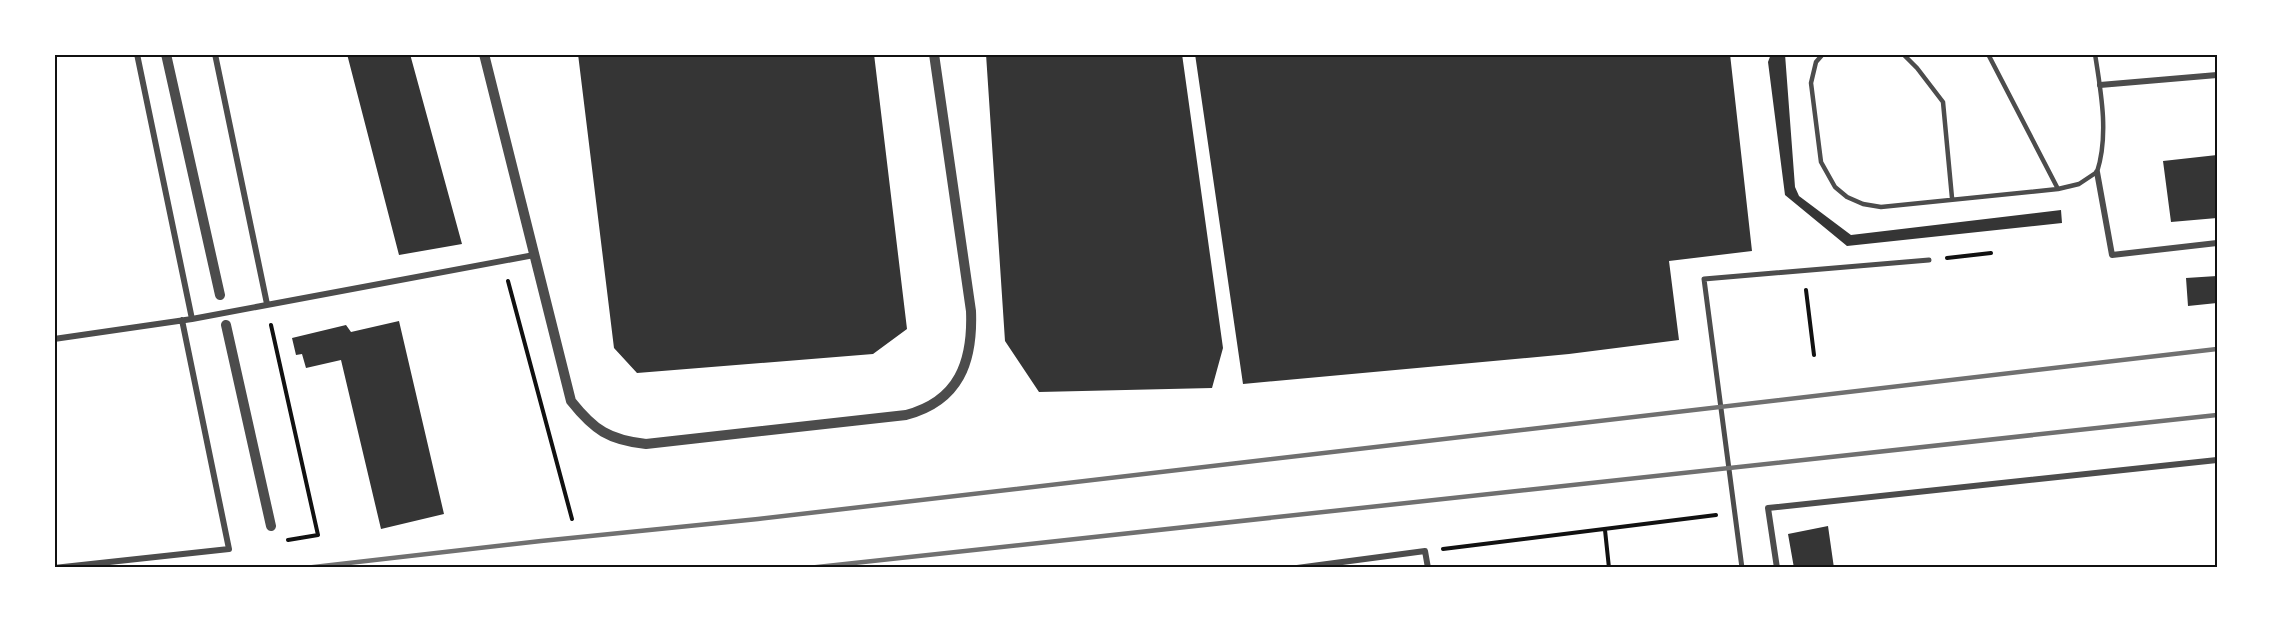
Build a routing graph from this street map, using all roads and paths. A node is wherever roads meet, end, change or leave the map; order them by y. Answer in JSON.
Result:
{"nodes":[{"id":1,"x":137,"y":54,"type":"edge"},
{"id":2,"x":166,"y":54,"type":"edge"},
{"id":3,"x":215,"y":54,"type":"edge"},
{"id":4,"x":484,"y":54,"type":"edge"},
{"id":5,"x":934,"y":54,"type":"edge"},
{"id":6,"x":1823,"y":54,"type":"edge"},
{"id":7,"x":1903,"y":54,"type":"edge"},
{"id":8,"x":1988,"y":54,"type":"edge"},
{"id":9,"x":2095,"y":54,"type":"edge"},
{"id":10,"x":2217,"y":75,"type":"edge"},
{"id":11,"x":2100,"y":85,"type":"junction"},
{"id":12,"x":2097,"y":172,"type":"junction"},
{"id":13,"x":2058,"y":189,"type":"junction"},
{"id":14,"x":1952,"y":198,"type":"junction"},
{"id":15,"x":2217,"y":243,"type":"edge"},
{"id":16,"x":1991,"y":254,"type":"dead end"},
{"id":17,"x":534,"y":255,"type":"junction"},
{"id":18,"x":503,"y":260,"type":"junction"},
{"id":19,"x":1929,"y":260,"type":"joint"},
{"id":20,"x":1804,"y":271,"type":"junction"},
{"id":21,"x":220,"y":295,"type":"dead end"},
{"id":22,"x":267,"y":304,"type":"junction"},
{"id":23,"x":192,"y":319,"type":"junction"},
{"id":24,"x":182,"y":320,"type":"junction"},
{"id":25,"x":226,"y":325,"type":"dead end"},
{"id":26,"x":54,"y":339,"type":"edge"},
{"id":27,"x":1814,"y":355,"type":"dead end"},
{"id":28,"x":2217,"y":460,"type":"edge"},
{"id":29,"x":1722,"y":514,"type":"dead end"},
{"id":30,"x":572,"y":519,"type":"dead end"},
{"id":31,"x":271,"y":526,"type":"dead end"},
{"id":32,"x":1605,"y":530,"type":"junction"},
{"id":33,"x":284,"y":540,"type":"dead end"},
{"id":34,"x":1425,"y":551,"type":"junction"},
{"id":35,"x":54,"y":568,"type":"edge"},
{"id":36,"x":1297,"y":568,"type":"edge"},
{"id":37,"x":1428,"y":568,"type":"edge"},
{"id":38,"x":1609,"y":568,"type":"edge"},
{"id":39,"x":1743,"y":568,"type":"edge"},
{"id":40,"x":1776,"y":568,"type":"edge"}],
"edges":[{"from":1,"to":23,"type":"street"},
{"from":2,"to":21,"type":"street"},
{"from":3,"to":22,"type":"street"},
{"from":4,"to":17,"type":"street"},
{"from":5,"to":17,"type":"street"},
{"from":6,"to":14,"type":"lane"},
{"from":7,"to":14,"type":"lane"},
{"from":8,"to":13,"type":"lane"},
{"from":9,"to":11,"type":"lane"},
{"from":10,"to":11,"type":"street"},
{"from":11,"to":12,"type":"lane"},
{"from":12,"to":13,"type":"lane"},
{"from":12,"to":15,"type":"street"},
{"from":13,"to":14,"type":"lane"},
{"from":16,"to":19,"type":"path"},
{"from":17,"to":18,"type":"street"},
{"from":18,"to":22,"type":"street"},
{"from":18,"to":30,"type":"path"},
{"from":19,"to":20,"type":"street"},
{"from":20,"to":27,"type":"path"},
{"from":20,"to":39,"type":"street"},
{"from":22,"to":23,"type":"street"},
{"from":22,"to":33,"type":"path"},
{"from":23,"to":24,"type":"street"},
{"from":24,"to":26,"type":"street"},
{"from":24,"to":35,"type":"street"},
{"from":25,"to":31,"type":"street"},
{"from":28,"to":40,"type":"street"},
{"from":29,"to":32,"type":"path"},
{"from":32,"to":34,"type":"path"},
{"from":32,"to":38,"type":"path"},
{"from":34,"to":36,"type":"street"},
{"from":34,"to":37,"type":"street"}]}
